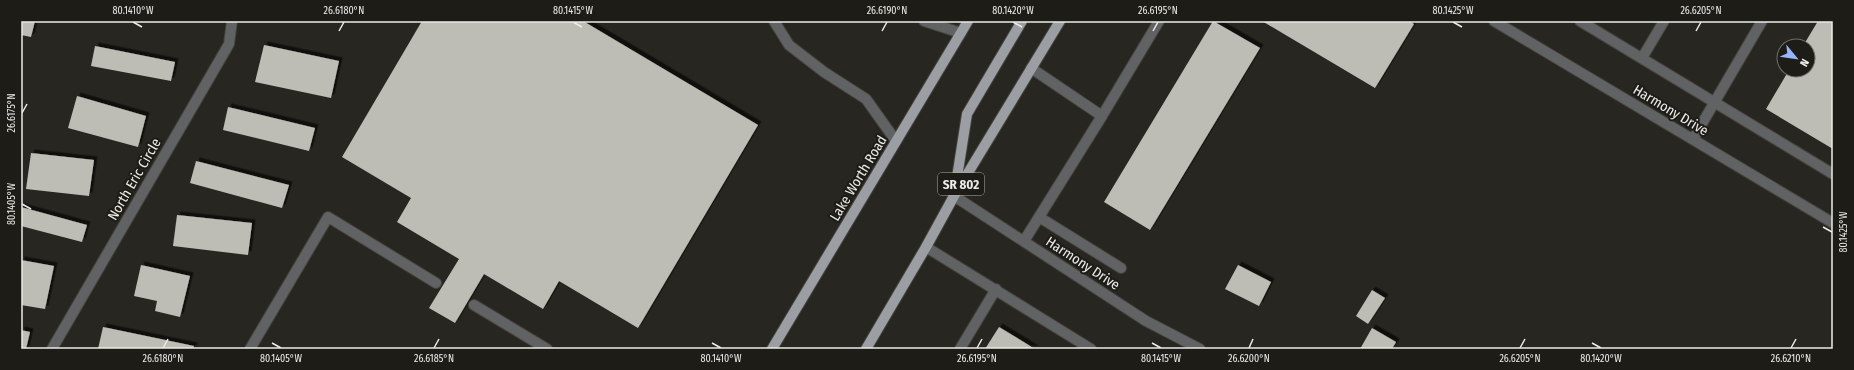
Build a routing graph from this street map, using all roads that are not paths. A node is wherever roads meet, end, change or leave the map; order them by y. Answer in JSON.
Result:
{"nodes":[{"id":1,"x":232,"y":21,"type":"edge"},
{"id":2,"x":774,"y":21,"type":"edge"},
{"id":3,"x":924,"y":21,"type":"edge"},
{"id":4,"x":968,"y":21,"type":"edge"},
{"id":5,"x":1022,"y":21,"type":"edge"},
{"id":6,"x":1060,"y":21,"type":"edge"},
{"id":7,"x":1159,"y":21,"type":"edge"},
{"id":8,"x":1494,"y":21,"type":"edge"},
{"id":9,"x":1580,"y":21,"type":"edge"},
{"id":10,"x":1664,"y":21,"type":"edge"},
{"id":11,"x":1762,"y":21,"type":"edge"},
{"id":12,"x":961,"y":33,"type":"junction"},
{"id":13,"x":1642,"y":58,"type":"junction"},
{"id":14,"x":1031,"y":68,"type":"junction"},
{"id":15,"x":1715,"y":102,"type":"junction"},
{"id":16,"x":1102,"y":116,"type":"junction"},
{"id":17,"x":1693,"y":140,"type":"junction"},
{"id":18,"x":896,"y":141,"type":"junction"},
{"id":19,"x":1833,"y":174,"type":"edge"},
{"id":20,"x":954,"y":196,"type":"junction"},
{"id":21,"x":1039,"y":217,"type":"junction"},
{"id":22,"x":1833,"y":223,"type":"edge"},
{"id":23,"x":1024,"y":241,"type":"junction"},
{"id":24,"x":926,"y":247,"type":"junction"},
{"id":25,"x":1121,"y":268,"type":"dead end"},
{"id":26,"x":436,"y":283,"type":"dead end"},
{"id":27,"x":996,"y":289,"type":"junction"},
{"id":28,"x":474,"y":305,"type":"dead end"},
{"id":29,"x":52,"y":349,"type":"edge"},
{"id":30,"x":250,"y":349,"type":"edge"},
{"id":31,"x":547,"y":349,"type":"edge"},
{"id":32,"x":772,"y":349,"type":"edge"},
{"id":33,"x":866,"y":349,"type":"edge"},
{"id":34,"x":960,"y":349,"type":"edge"},
{"id":35,"x":1091,"y":349,"type":"edge"},
{"id":36,"x":1200,"y":349,"type":"edge"}],
"edges":[{"from":1,"to":29,"type":"street","name":"North Eric Circle"},
{"from":2,"to":18,"type":"street"},
{"from":3,"to":12,"type":"street"},
{"from":4,"to":12,"type":"main road","name":"Lake Worth Road"},
{"from":5,"to":20,"type":"main road"},
{"from":6,"to":14,"type":"main road","number":"SR 802"},
{"from":7,"to":16,"type":"street"},
{"from":8,"to":17,"type":"street","name":"Harmony Drive"},
{"from":9,"to":13,"type":"street"},
{"from":10,"to":13,"type":"street"},
{"from":11,"to":15,"type":"street"},
{"from":12,"to":18,"type":"main road","name":"Lake Worth Road"},
{"from":13,"to":15,"type":"street"},
{"from":14,"to":16,"type":"street"},
{"from":14,"to":20,"type":"main road","number":"SR 802"},
{"from":15,"to":17,"type":"street"},
{"from":15,"to":19,"type":"street"},
{"from":16,"to":21,"type":"street"},
{"from":17,"to":22,"type":"street","name":"Harmony Drive"},
{"from":18,"to":32,"type":"main road","name":"Lake Worth Road"},
{"from":20,"to":23,"type":"street","name":"Harmony Drive"},
{"from":20,"to":24,"type":"main road","number":"SR 802"},
{"from":21,"to":23,"type":"street"},
{"from":21,"to":25,"type":"street"},
{"from":23,"to":36,"type":"street","name":"Harmony Drive"},
{"from":24,"to":27,"type":"street"},
{"from":24,"to":33,"type":"main road","number":"SR 802"},
{"from":26,"to":30,"type":"street"},
{"from":27,"to":34,"type":"street"},
{"from":27,"to":35,"type":"street"},
{"from":28,"to":31,"type":"street"}]}
